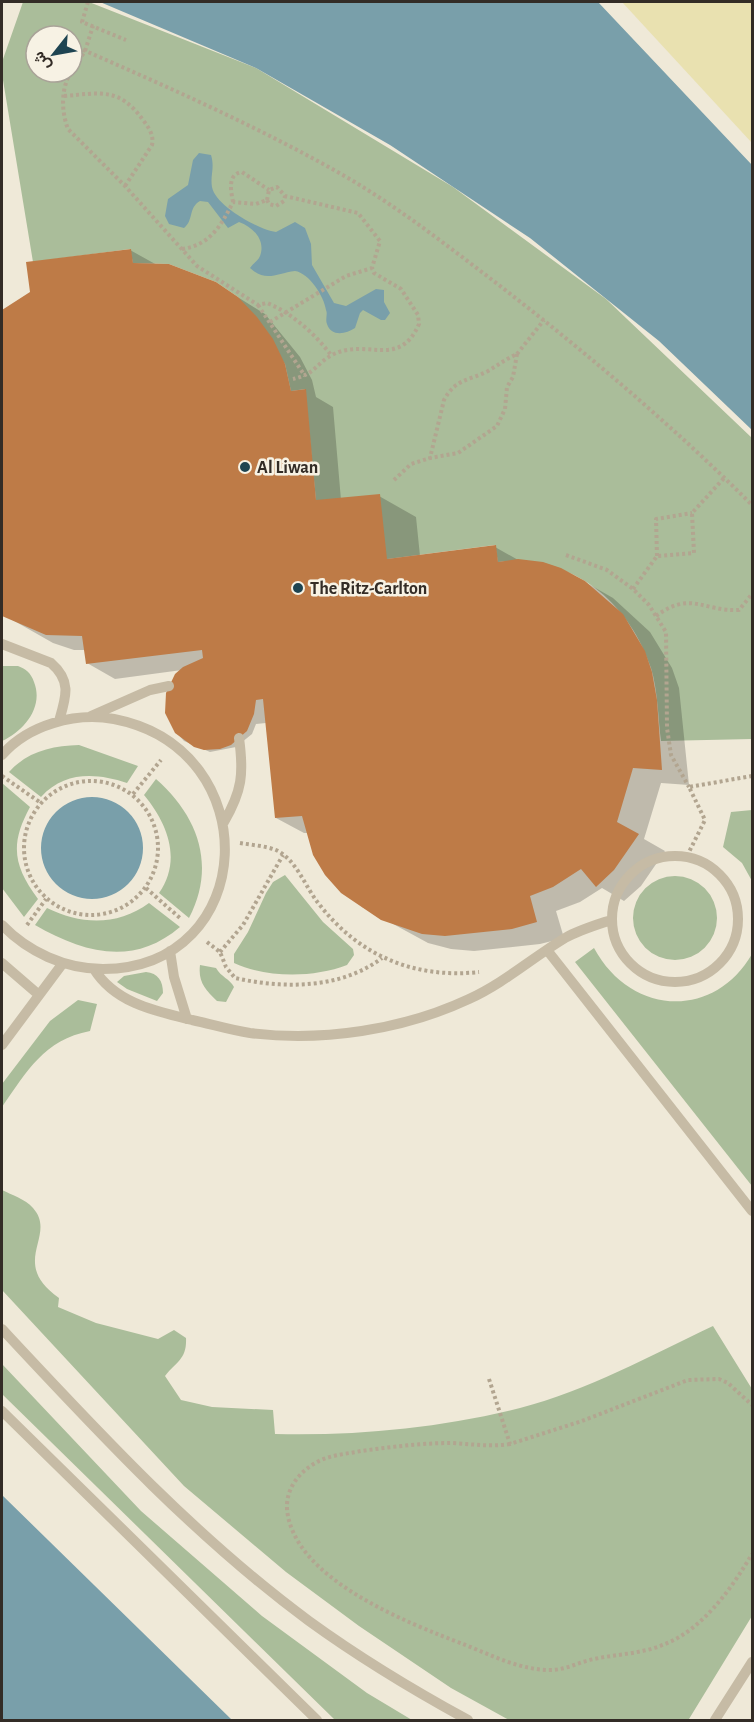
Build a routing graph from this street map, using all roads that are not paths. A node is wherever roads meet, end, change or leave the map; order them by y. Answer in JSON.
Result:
{"nodes":[{"id":1,"x":2,"y":644,"type":"edge"},
{"id":2,"x":169,"y":686,"type":"dead end"},
{"id":3,"x":87,"y":717,"type":"junction"},
{"id":4,"x":59,"y":721,"type":"junction"},
{"id":5,"x":239,"y":738,"type":"dead end"},
{"id":6,"x":2,"y":755,"type":"edge"},
{"id":7,"x":224,"y":822,"type":"junction"},
{"id":8,"x":611,"y":920,"type":"junction"},
{"id":9,"x":2,"y":925,"type":"edge"},
{"id":10,"x":547,"y":950,"type":"junction"},
{"id":11,"x":170,"y":951,"type":"junction"},
{"id":12,"x":2,"y":963,"type":"edge"},
{"id":13,"x":63,"y":963,"type":"junction"},
{"id":14,"x":94,"y":969,"type":"junction"},
{"id":15,"x":39,"y":995,"type":"junction"},
{"id":16,"x":187,"y":1019,"type":"junction"},
{"id":17,"x":2,"y":1045,"type":"edge"},
{"id":18,"x":753,"y":1211,"type":"edge"},
{"id":19,"x":2,"y":1329,"type":"edge"},
{"id":20,"x":2,"y":1411,"type":"edge"},
{"id":21,"x":753,"y":1662,"type":"edge"},
{"id":22,"x":317,"y":1720,"type":"edge"},
{"id":23,"x":468,"y":1720,"type":"edge"},
{"id":24,"x":716,"y":1720,"type":"edge"}],
"edges":[{"from":1,"to":4,"type":"lane"},
{"from":2,"to":3,"type":"lane"},
{"from":3,"to":4,"type":"lane"},
{"from":3,"to":7,"type":"lane"},
{"from":4,"to":6,"type":"lane"},
{"from":5,"to":7,"type":"lane"},
{"from":7,"to":11,"type":"lane"},
{"from":8,"to":8,"type":"lane"},
{"from":8,"to":10,"type":"lane"},
{"from":9,"to":13,"type":"lane"},
{"from":10,"to":16,"type":"lane"},
{"from":10,"to":18,"type":"lane"},
{"from":11,"to":14,"type":"lane"},
{"from":11,"to":16,"type":"lane"},
{"from":12,"to":15,"type":"lane"},
{"from":13,"to":14,"type":"lane"},
{"from":13,"to":15,"type":"lane"},
{"from":14,"to":16,"type":"lane"},
{"from":15,"to":17,"type":"lane"},
{"from":19,"to":23,"type":"lane"},
{"from":20,"to":22,"type":"lane"},
{"from":21,"to":24,"type":"lane"}]}
